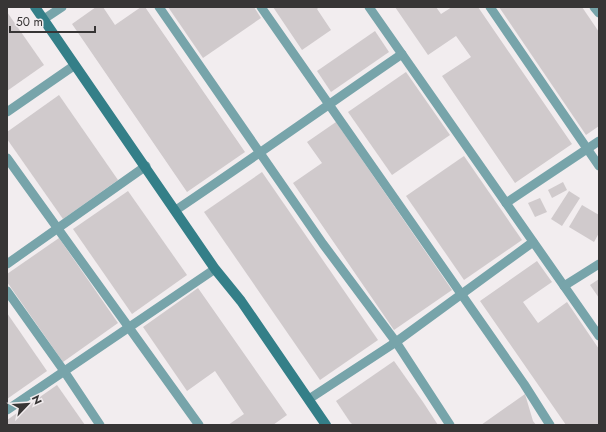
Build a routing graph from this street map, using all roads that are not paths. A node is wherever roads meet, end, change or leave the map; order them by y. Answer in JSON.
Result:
{"nodes":[{"id":1,"x":36,"y":7,"type":"edge"},
{"id":2,"x":62,"y":7,"type":"edge"},
{"id":3,"x":159,"y":7,"type":"edge"},
{"id":4,"x":261,"y":7,"type":"edge"},
{"id":5,"x":369,"y":7,"type":"edge"},
{"id":6,"x":490,"y":7,"type":"edge"},
{"id":7,"x":594,"y":7,"type":"edge"},
{"id":8,"x":599,"y":13,"type":"edge"},
{"id":9,"x":44,"y":19,"type":"junction"},
{"id":10,"x":402,"y":54,"type":"junction"},
{"id":11,"x":75,"y":65,"type":"junction"},
{"id":12,"x":329,"y":104,"type":"junction"},
{"id":13,"x":7,"y":112,"type":"edge"},
{"id":14,"x":599,"y":141,"type":"edge"},
{"id":15,"x":587,"y":149,"type":"junction"},
{"id":16,"x":260,"y":154,"type":"junction"},
{"id":17,"x":7,"y":158,"type":"edge"},
{"id":18,"x":146,"y":166,"type":"junction"},
{"id":19,"x":599,"y":166,"type":"edge"},
{"id":20,"x":506,"y":203,"type":"junction"},
{"id":21,"x":176,"y":210,"type":"junction"},
{"id":22,"x":58,"y":229,"type":"junction"},
{"id":23,"x":533,"y":242,"type":"junction"},
{"id":24,"x":7,"y":264,"type":"edge"},
{"id":25,"x":599,"y":264,"type":"edge"},
{"id":26,"x":215,"y":269,"type":"junction"},
{"id":27,"x":564,"y":286,"type":"junction"},
{"id":28,"x":7,"y":291,"type":"edge"},
{"id":29,"x":462,"y":295,"type":"junction"},
{"id":30,"x":129,"y":327,"type":"junction"},
{"id":31,"x":599,"y":336,"type":"edge"},
{"id":32,"x":396,"y":342,"type":"junction"},
{"id":33,"x":64,"y":371,"type":"junction"},
{"id":34,"x":309,"y":399,"type":"junction"},
{"id":35,"x":7,"y":410,"type":"edge"},
{"id":36,"x":100,"y":425,"type":"edge"},
{"id":37,"x":199,"y":425,"type":"edge"},
{"id":38,"x":326,"y":425,"type":"edge"},
{"id":39,"x":450,"y":425,"type":"edge"},
{"id":40,"x":550,"y":425,"type":"edge"}],
"edges":[{"from":1,"to":9,"type":"street"},
{"from":2,"to":9,"type":"street"},
{"from":3,"to":16,"type":"street"},
{"from":4,"to":12,"type":"street"},
{"from":5,"to":10,"type":"street"},
{"from":6,"to":15,"type":"street"},
{"from":7,"to":8,"type":"street"},
{"from":9,"to":11,"type":"street"},
{"from":10,"to":12,"type":"street"},
{"from":10,"to":20,"type":"street"},
{"from":11,"to":13,"type":"street"},
{"from":11,"to":18,"type":"street"},
{"from":12,"to":16,"type":"street"},
{"from":12,"to":29,"type":"street"},
{"from":14,"to":15,"type":"street"},
{"from":15,"to":19,"type":"street"},
{"from":15,"to":20,"type":"street"},
{"from":16,"to":21,"type":"street"},
{"from":16,"to":32,"type":"street"},
{"from":17,"to":22,"type":"street"},
{"from":18,"to":21,"type":"street"},
{"from":18,"to":22,"type":"street"},
{"from":20,"to":23,"type":"street"},
{"from":21,"to":26,"type":"street"},
{"from":22,"to":24,"type":"street"},
{"from":22,"to":30,"type":"street"},
{"from":23,"to":27,"type":"street"},
{"from":23,"to":29,"type":"street"},
{"from":25,"to":27,"type":"street"},
{"from":26,"to":30,"type":"street"},
{"from":26,"to":34,"type":"street"},
{"from":27,"to":31,"type":"street"},
{"from":28,"to":33,"type":"street"},
{"from":29,"to":32,"type":"street"},
{"from":29,"to":40,"type":"street"},
{"from":30,"to":33,"type":"street"},
{"from":30,"to":37,"type":"street"},
{"from":32,"to":34,"type":"street"},
{"from":32,"to":39,"type":"street"},
{"from":33,"to":35,"type":"street"},
{"from":33,"to":36,"type":"street"},
{"from":34,"to":38,"type":"street"}]}
